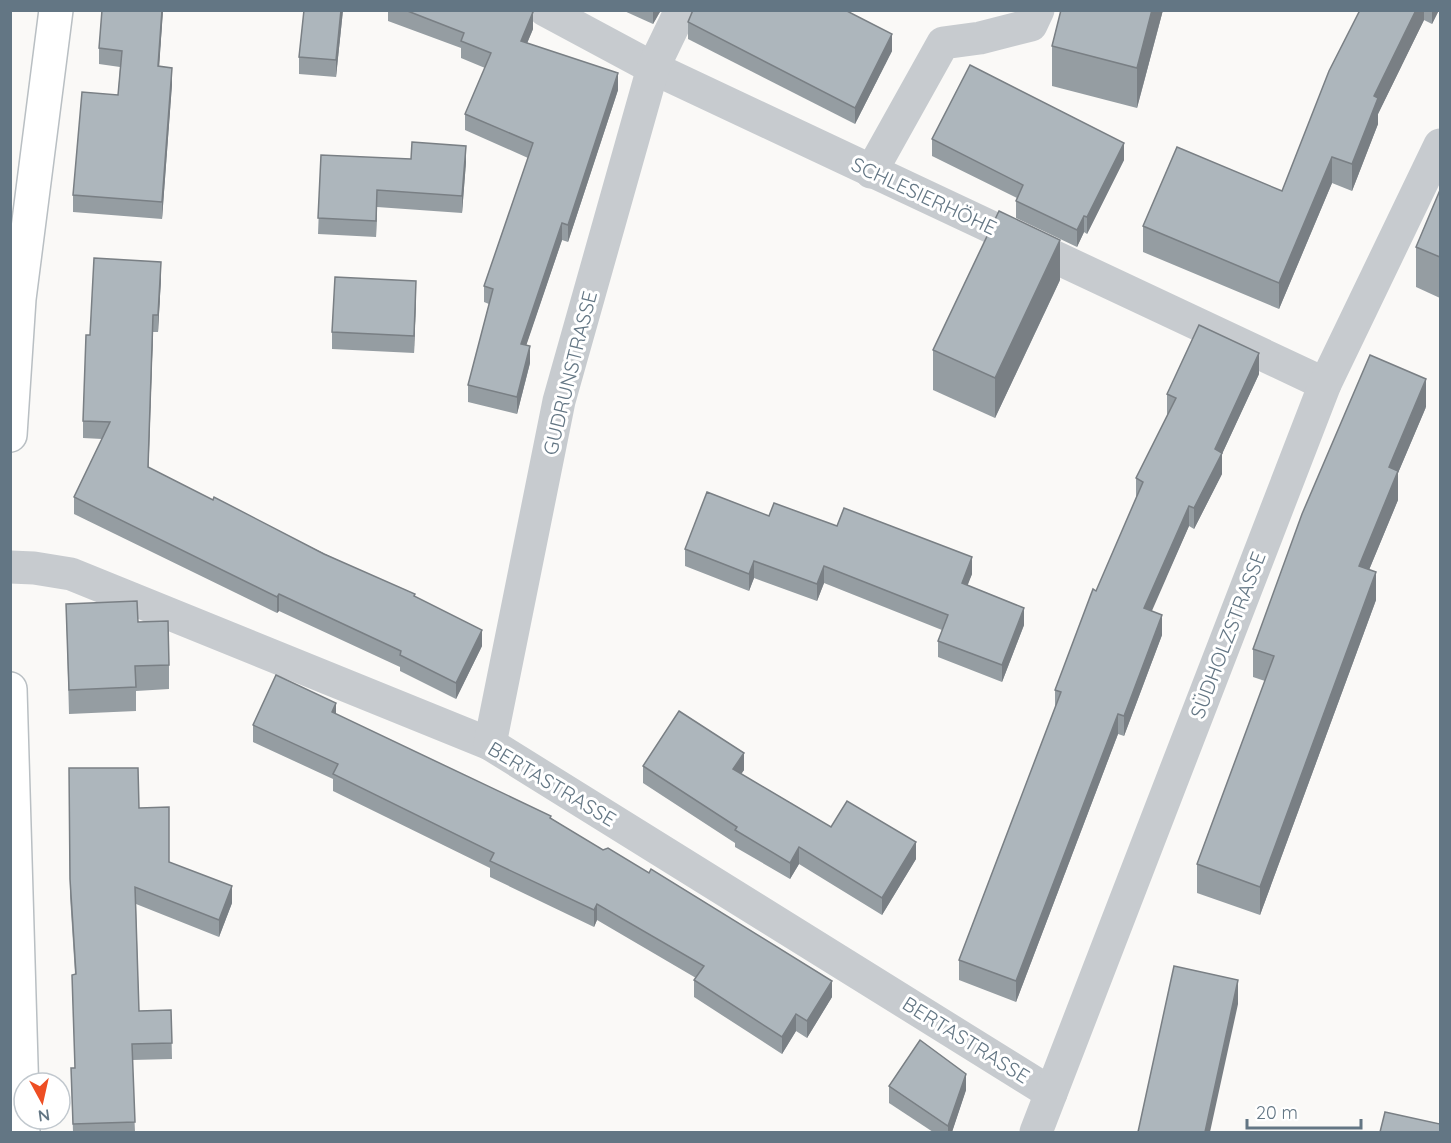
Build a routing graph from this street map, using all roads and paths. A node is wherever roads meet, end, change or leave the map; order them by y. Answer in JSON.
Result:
{"nodes":[{"id":1,"x":56,"y":10,"type":"edge"},
{"id":2,"x":544,"y":10,"type":"edge"},
{"id":3,"x":681,"y":10,"type":"edge"},
{"id":4,"x":1038,"y":10,"type":"edge"},
{"id":5,"x":653,"y":68,"type":"junction"},
{"id":6,"x":1440,"y":145,"type":"edge"},
{"id":7,"x":871,"y":171,"type":"junction"},
{"id":8,"x":1325,"y":384,"type":"junction"},
{"id":9,"x":10,"y":435,"type":"edge"},
{"id":10,"x":10,"y":567,"type":"edge"},
{"id":11,"x":10,"y":688,"type":"edge"},
{"id":12,"x":489,"y":744,"type":"junction"},
{"id":13,"x":1051,"y":1093,"type":"junction"},
{"id":14,"x":23,"y":1132,"type":"edge"},
{"id":15,"x":1036,"y":1132,"type":"edge"}],
"edges":[{"from":1,"to":9,"type":"main road"},
{"from":2,"to":5,"type":"street","name":"SCHLESIERHÖHE"},
{"from":3,"to":5,"type":"street","name":"GUDRUNSTRASSE"},
{"from":4,"to":7,"type":"street"},
{"from":5,"to":7,"type":"street","name":"SCHLESIERHÖHE"},
{"from":5,"to":12,"type":"street","name":"GUDRUNSTRASSE"},
{"from":6,"to":8,"type":"street","name":"SÜDHOLZSTRASSE"},
{"from":7,"to":8,"type":"street","name":"SCHLESIERHÖHE"},
{"from":8,"to":13,"type":"street","name":"SÜDHOLZSTRASSE"},
{"from":10,"to":12,"type":"street","name":"BERTASTRASSE"},
{"from":11,"to":14,"type":"main road"},
{"from":12,"to":13,"type":"street","name":"BERTASTRASSE"},
{"from":13,"to":15,"type":"street","name":"SÜDHOLZSTRASSE"}]}
